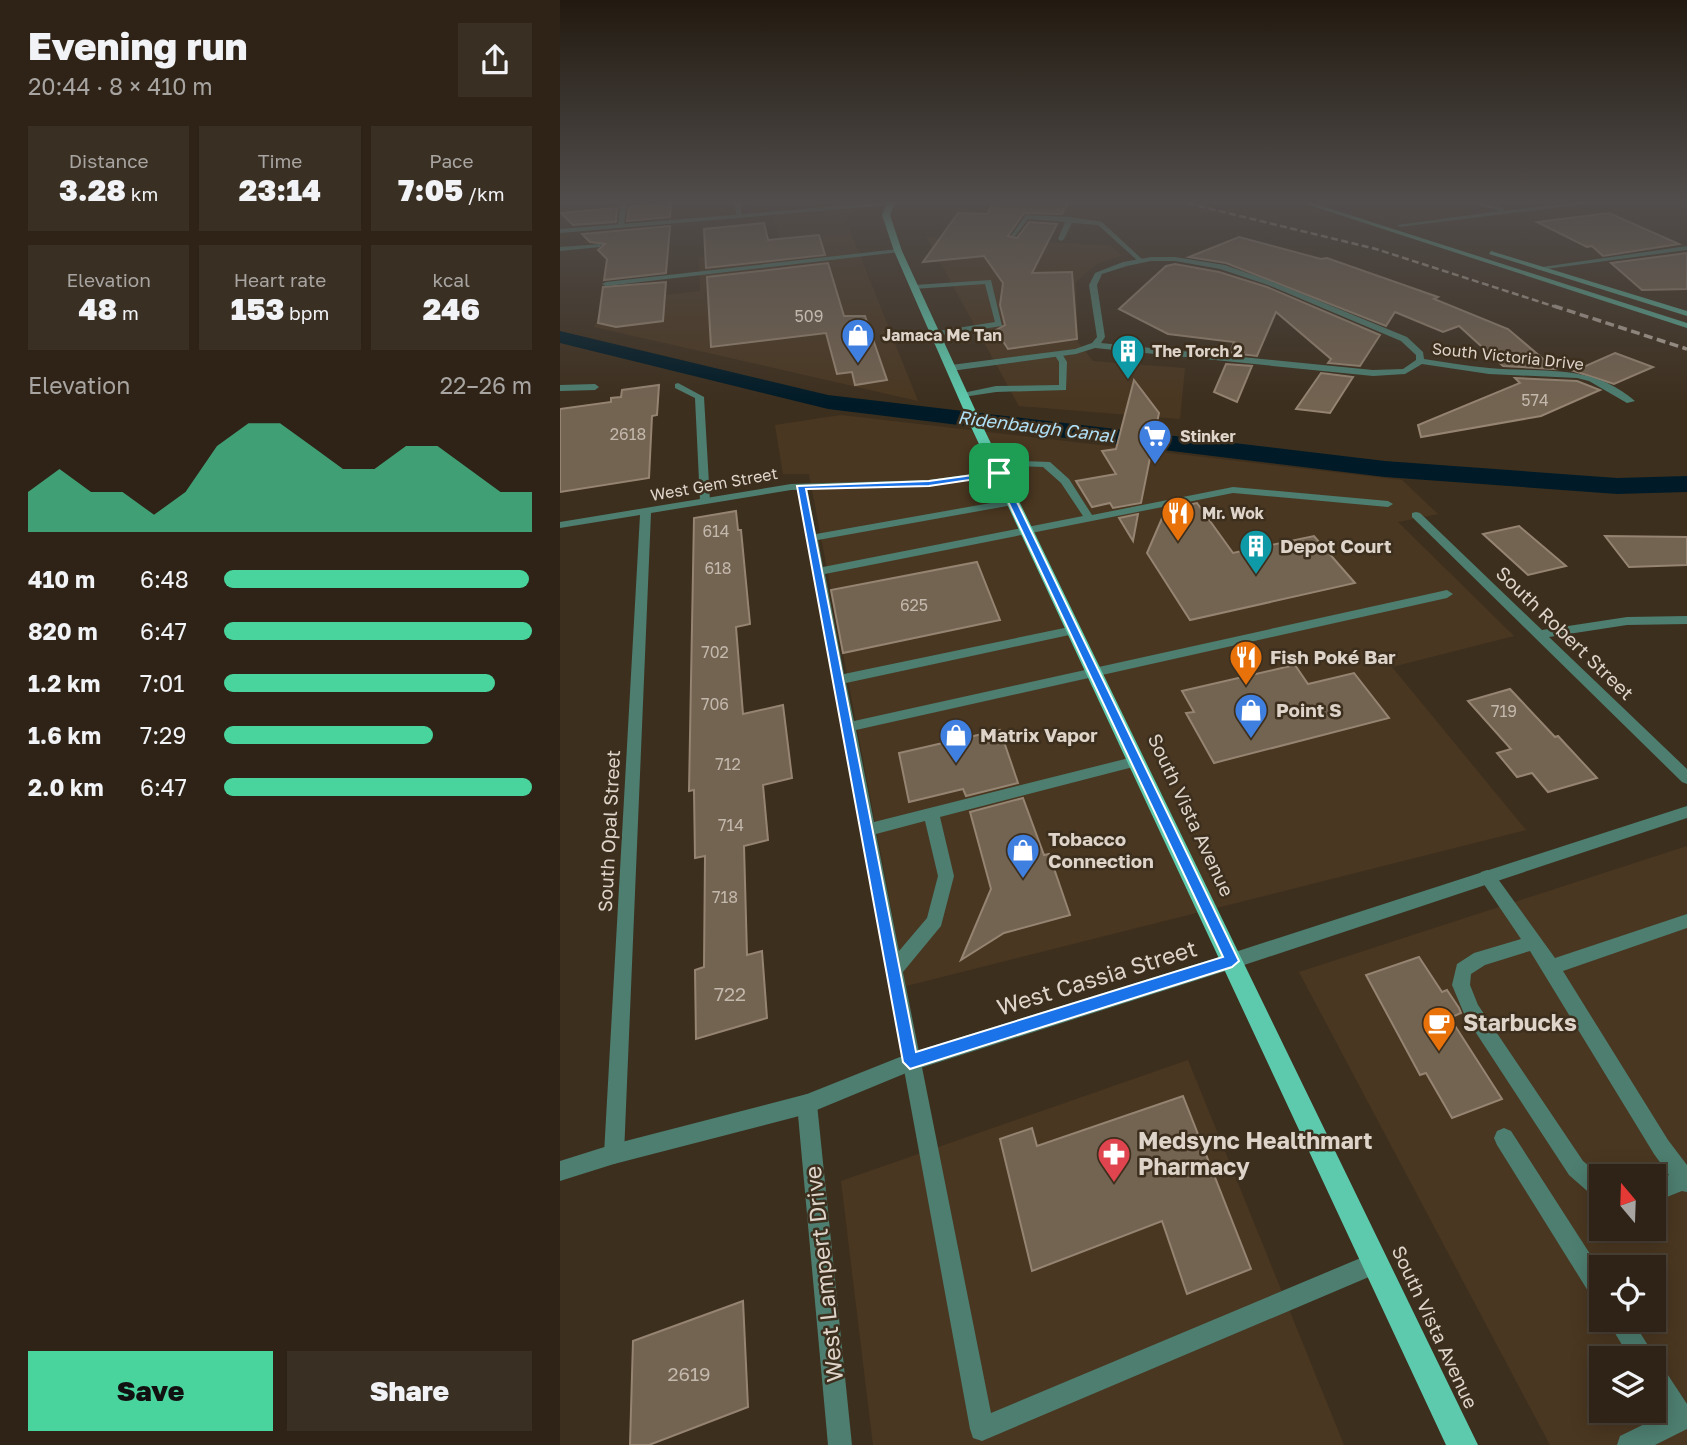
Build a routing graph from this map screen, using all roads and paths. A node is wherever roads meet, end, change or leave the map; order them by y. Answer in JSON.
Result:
{"nodes":[{"id":1,"x":744,"y":268,"type":"edge"},
{"id":2,"x":906,"y":268,"type":"edge"},
{"id":3,"x":1113,"y":268,"type":"edge"},
{"id":4,"x":1233,"y":268,"type":"edge"},
{"id":5,"x":1509,"y":268,"type":"edge"},
{"id":6,"x":1540,"y":268,"type":"edge"},
{"id":7,"x":606,"y":284,"type":"dead end"},
{"id":8,"x":914,"y":288,"type":"junction"},
{"id":9,"x":1687,"y":314,"type":"edge"},
{"id":10,"x":1687,"y":326,"type":"edge"},
{"id":11,"x":935,"y":334,"type":"junction"},
{"id":12,"x":1095,"y":345,"type":"junction"},
{"id":13,"x":1058,"y":354,"type":"junction"},
{"id":14,"x":1420,"y":361,"type":"junction"},
{"id":15,"x":951,"y":368,"type":"junction"},
{"id":16,"x":678,"y":386,"type":"dead end"},
{"id":17,"x":595,"y":387,"type":"dead end"},
{"id":18,"x":560,"y":388,"type":"edge"},
{"id":19,"x":965,"y":399,"type":"junction"},
{"id":20,"x":1630,"y":401,"type":"dead end"},
{"id":21,"x":997,"y":468,"type":"junction"},
{"id":22,"x":802,"y":486,"type":"junction"},
{"id":23,"x":705,"y":501,"type":"junction"},
{"id":24,"x":1013,"y":502,"type":"junction"},
{"id":25,"x":1388,"y":504,"type":"dead end"},
{"id":26,"x":646,"y":511,"type":"junction"},
{"id":27,"x":1416,"y":515,"type":"dead end"},
{"id":28,"x":1089,"y":518,"type":"junction"},
{"id":29,"x":560,"y":526,"type":"edge"},
{"id":30,"x":1027,"y":531,"type":"junction"},
{"id":31,"x":811,"y":538,"type":"junction"},
{"id":32,"x":818,"y":572,"type":"junction"},
{"id":33,"x":1447,"y":593,"type":"dead end"},
{"id":34,"x":1687,"y":620,"type":"edge"},
{"id":35,"x":1074,"y":630,"type":"junction"},
{"id":36,"x":1539,"y":634,"type":"junction"},
{"id":37,"x":1094,"y":671,"type":"junction"},
{"id":38,"x":838,"y":680,"type":"junction"},
{"id":39,"x":847,"y":727,"type":"junction"},
{"id":40,"x":1136,"y":761,"type":"junction"},
{"id":41,"x":1687,"y":778,"type":"edge"},
{"id":42,"x":1687,"y":812,"type":"edge"},
{"id":43,"x":931,"y":814,"type":"junction"},
{"id":44,"x":867,"y":830,"type":"junction"},
{"id":45,"x":1487,"y":877,"type":"junction"},
{"id":46,"x":1687,"y":921,"type":"edge"},
{"id":47,"x":1535,"y":942,"type":"junction"},
{"id":48,"x":1232,"y":961,"type":"junction"},
{"id":49,"x":1551,"y":967,"type":"junction"},
{"id":50,"x":893,"y":971,"type":"junction"},
{"id":51,"x":910,"y":1062,"type":"junction"},
{"id":52,"x":807,"y":1104,"type":"junction"},
{"id":53,"x":1504,"y":1138,"type":"dead end"},
{"id":54,"x":614,"y":1154,"type":"junction"},
{"id":55,"x":560,"y":1171,"type":"edge"},
{"id":56,"x":1589,"y":1179,"type":"edge"},
{"id":57,"x":1686,"y":1181,"type":"edge"},
{"id":58,"x":1666,"y":1188,"type":"edge"},
{"id":59,"x":1375,"y":1263,"type":"junction"},
{"id":60,"x":1589,"y":1272,"type":"edge"},
{"id":61,"x":1666,"y":1391,"type":"edge"},
{"id":62,"x":1685,"y":1417,"type":"edge"},
{"id":63,"x":1646,"y":1441,"type":"edge"},
{"id":64,"x":840,"y":1445,"type":"edge"},
{"id":65,"x":1462,"y":1445,"type":"edge"}],
"edges":[{"from":1,"to":7,"type":"street"},
{"from":2,"to":8,"type":"main road","name":"South Vista Avenue"},
{"from":3,"to":12,"type":"street","name":"South Victoria Drive"},
{"from":4,"to":14,"type":"street","name":"South Victoria Drive"},
{"from":5,"to":10,"type":"main road"},
{"from":6,"to":9,"type":"main road"},
{"from":8,"to":11,"type":"main road","name":"South Vista Avenue"},
{"from":8,"to":11,"type":"street"},
{"from":11,"to":15,"type":"main road","name":"South Vista Avenue"},
{"from":12,"to":13,"type":"street","name":"South Victoria Drive"},
{"from":12,"to":14,"type":"street","name":"South Victoria Drive"},
{"from":13,"to":15,"type":"street","name":"South Victoria Drive"},
{"from":13,"to":19,"type":"street"},
{"from":14,"to":20,"type":"street","name":"South Victoria Drive"},
{"from":15,"to":19,"type":"main road","name":"South Vista Avenue"},
{"from":16,"to":23,"type":"street"},
{"from":17,"to":18,"type":"street"},
{"from":19,"to":21,"type":"main road","name":"South Vista Avenue"},
{"from":21,"to":22,"type":"street","name":"West Gem Street"},
{"from":21,"to":24,"type":"main road","name":"South Vista Avenue"},
{"from":21,"to":28,"type":"street","name":"West Gem Street"},
{"from":22,"to":23,"type":"street","name":"West Gem Street"},
{"from":22,"to":31,"type":"street"},
{"from":23,"to":26,"type":"street","name":"West Gem Street"},
{"from":24,"to":30,"type":"main road","name":"South Vista Avenue"},
{"from":24,"to":31,"type":"street"},
{"from":25,"to":28,"type":"street"},
{"from":26,"to":29,"type":"street","name":"West Gem Street"},
{"from":26,"to":54,"type":"street","name":"South Opal Street"},
{"from":27,"to":36,"type":"street","name":"South Robert Street"},
{"from":28,"to":30,"type":"street"},
{"from":30,"to":32,"type":"street"},
{"from":30,"to":35,"type":"main road","name":"South Vista Avenue"},
{"from":31,"to":32,"type":"street"},
{"from":32,"to":38,"type":"street"},
{"from":33,"to":37,"type":"street"},
{"from":34,"to":36,"type":"street"},
{"from":35,"to":37,"type":"main road","name":"South Vista Avenue"},
{"from":35,"to":38,"type":"street"},
{"from":36,"to":41,"type":"street","name":"South Robert Street"},
{"from":37,"to":39,"type":"street"},
{"from":37,"to":40,"type":"main road","name":"South Vista Avenue"},
{"from":38,"to":39,"type":"street"},
{"from":39,"to":44,"type":"street"},
{"from":40,"to":43,"type":"street"},
{"from":40,"to":48,"type":"main road","name":"South Vista Avenue"},
{"from":42,"to":45,"type":"street","name":"West Cassia Street"},
{"from":43,"to":44,"type":"street"},
{"from":43,"to":50,"type":"street"},
{"from":44,"to":50,"type":"street"},
{"from":45,"to":47,"type":"street"},
{"from":45,"to":48,"type":"street","name":"West Cassia Street"},
{"from":46,"to":49,"type":"street"},
{"from":47,"to":49,"type":"street"},
{"from":47,"to":56,"type":"street"},
{"from":48,"to":51,"type":"street","name":"West Cassia Street"},
{"from":48,"to":59,"type":"main road","name":"South Vista Avenue"},
{"from":49,"to":57,"type":"street"},
{"from":50,"to":51,"type":"street"},
{"from":51,"to":52,"type":"street","name":"West Cassia Street"},
{"from":51,"to":59,"type":"street"},
{"from":52,"to":54,"type":"street","name":"West Cassia Street"},
{"from":52,"to":64,"type":"street","name":"West Lampert Drive"},
{"from":53,"to":60,"type":"street"},
{"from":54,"to":55,"type":"street","name":"West Cassia Street"},
{"from":57,"to":58,"type":"street"},
{"from":59,"to":65,"type":"main road","name":"South Vista Avenue"},
{"from":61,"to":62,"type":"street"},
{"from":62,"to":63,"type":"street"}]}
